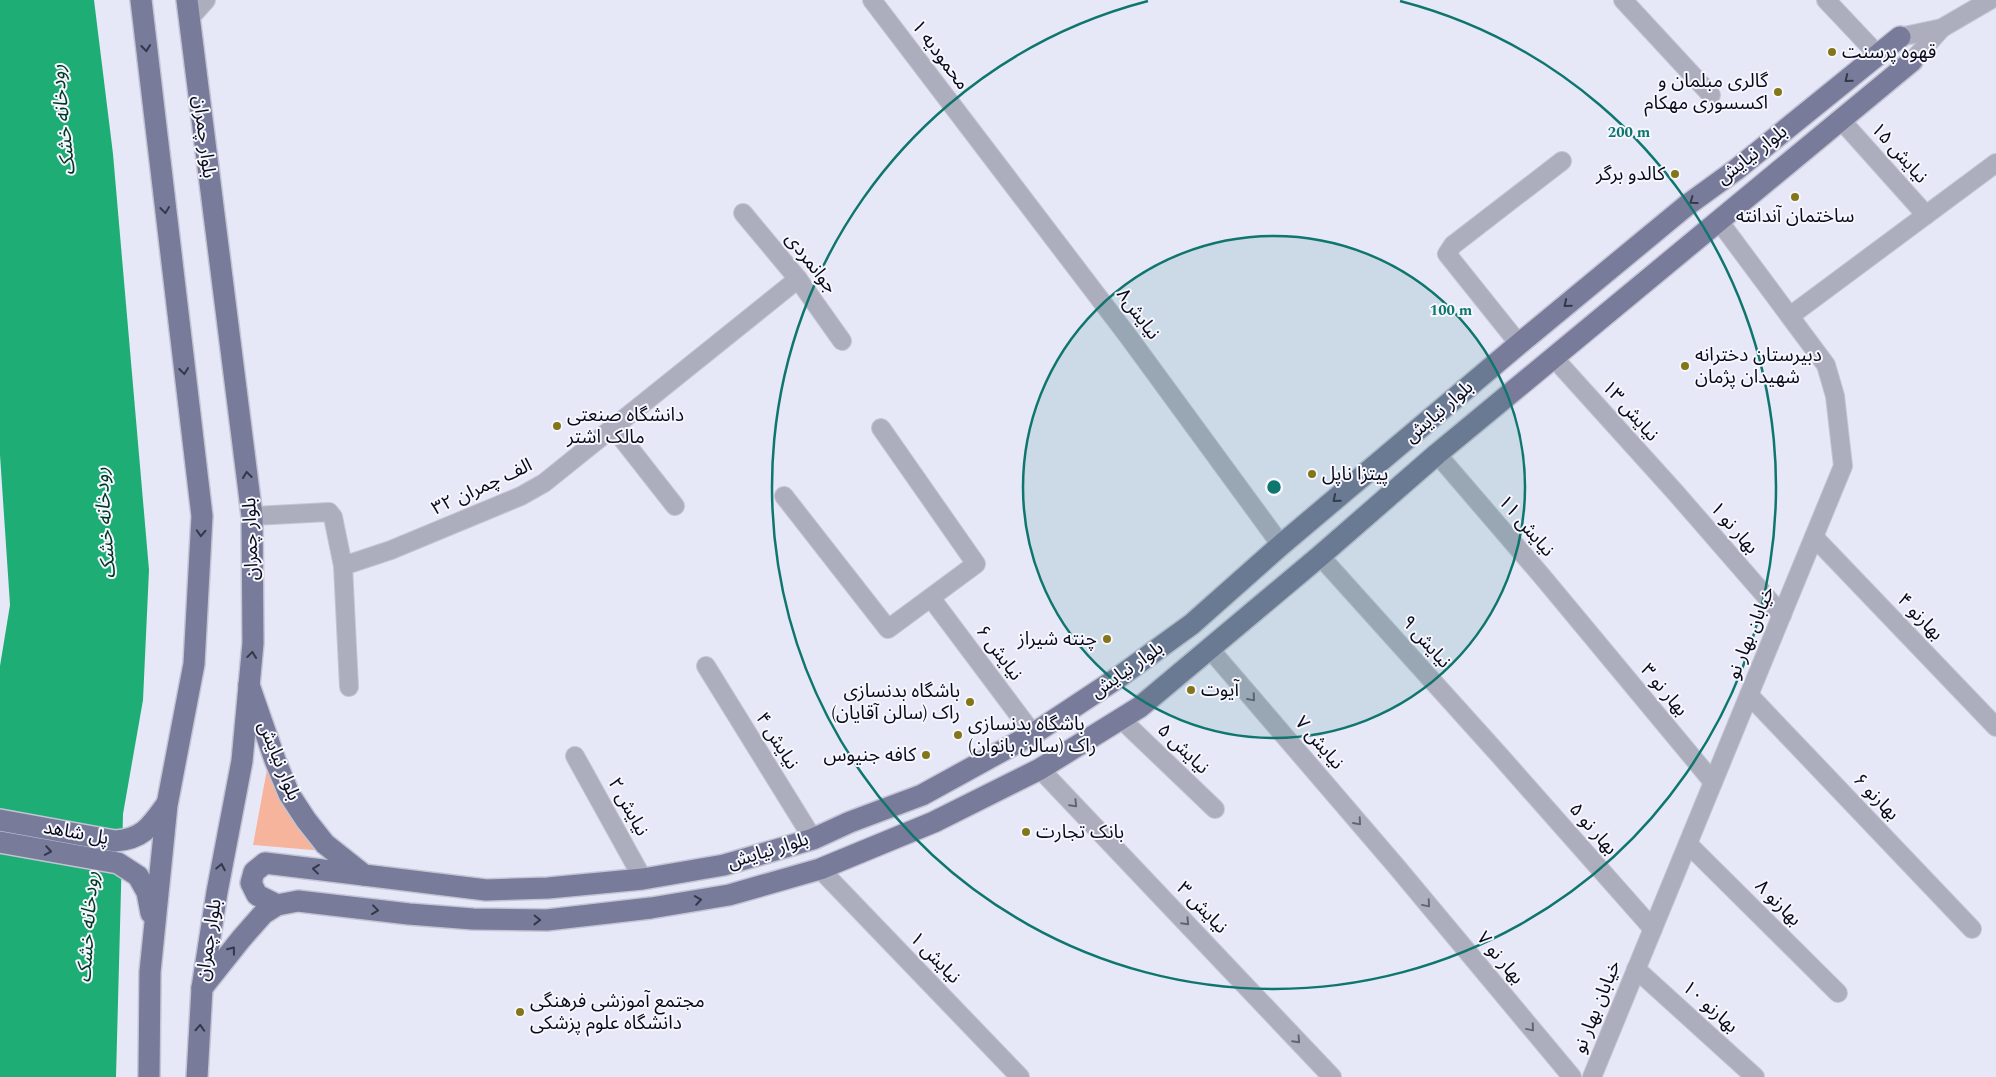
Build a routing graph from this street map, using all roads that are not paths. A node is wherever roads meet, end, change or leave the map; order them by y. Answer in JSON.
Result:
{"nodes":[{"id":1,"x":141,"y":0,"type":"edge"},
{"id":2,"x":206,"y":0,"type":"edge"},
{"id":3,"x":872,"y":0,"type":"edge"},
{"id":4,"x":1623,"y":0,"type":"edge"},
{"id":5,"x":1826,"y":0,"type":"edge"},
{"id":6,"x":1990,"y":0,"type":"edge"},
{"id":7,"x":188,"y":10,"type":"edge"},
{"id":8,"x":1942,"y":28,"type":"junction"},
{"id":9,"x":1900,"y":37,"type":"joint"},
{"id":10,"x":1878,"y":55,"type":"junction"},
{"id":11,"x":1912,"y":60,"type":"joint"},
{"id":12,"x":1711,"y":95,"type":"dead end"},
{"id":13,"x":957,"y":112,"type":"joint"},
{"id":14,"x":1841,"y":120,"type":"junction"},
{"id":15,"x":1562,"y":161,"type":"dead end"},
{"id":16,"x":1996,"y":162,"type":"edge"},
{"id":17,"x":743,"y":213,"type":"dead end"},
{"id":18,"x":1926,"y":215,"type":"junction"},
{"id":19,"x":1718,"y":222,"type":"junction"},
{"id":20,"x":798,"y":279,"type":"junction"},
{"id":21,"x":1790,"y":316,"type":"junction"},
{"id":22,"x":842,"y":341,"type":"dead end"},
{"id":23,"x":1519,"y":344,"type":"junction"},
{"id":24,"x":1554,"y":358,"type":"junction"},
{"id":25,"x":613,"y":427,"type":"junction"},
{"id":26,"x":881,"y":428,"type":"dead end"},
{"id":27,"x":1437,"y":454,"type":"junction"},
{"id":28,"x":1674,"y":492,"type":"joint"},
{"id":29,"x":784,"y":496,"type":"dead end"},
{"id":30,"x":675,"y":506,"type":"dead end"},
{"id":31,"x":252,"y":516,"type":"junction"},
{"id":32,"x":1814,"y":537,"type":"junction"},
{"id":33,"x":1281,"y":545,"type":"junction"},
{"id":34,"x":1320,"y":556,"type":"junction"},
{"id":35,"x":343,"y":566,"type":"junction"},
{"id":36,"x":931,"y":598,"type":"junction"},
{"id":37,"x":1782,"y":615,"type":"junction"},
{"id":38,"x":1583,"y":626,"type":"joint"},
{"id":39,"x":1209,"y":648,"type":"junction"},
{"id":40,"x":706,"y":666,"type":"dead end"},
{"id":41,"x":249,"y":685,"type":"junction"},
{"id":42,"x":349,"y":687,"type":"dead end"},
{"id":43,"x":1749,"y":695,"type":"junction"},
{"id":44,"x":1121,"y":719,"type":"junction"},
{"id":45,"x":1996,"y":727,"type":"edge"},
{"id":46,"x":1033,"y":734,"type":"junction"},
{"id":47,"x":575,"y":756,"type":"dead end"},
{"id":48,"x":1501,"y":757,"type":"joint"},
{"id":49,"x":1040,"y":769,"type":"junction"},
{"id":50,"x":1713,"y":782,"type":"junction"},
{"id":51,"x":167,"y":805,"type":"junction"},
{"id":52,"x":1215,"y":809,"type":"dead end"},
{"id":53,"x":0,"y":820,"type":"edge"},
{"id":54,"x":813,"y":839,"type":"junction"},
{"id":55,"x":0,"y":842,"type":"edge"},
{"id":56,"x":1688,"y":844,"type":"junction"},
{"id":57,"x":1396,"y":866,"type":"joint"},
{"id":58,"x":820,"y":869,"type":"junction"},
{"id":59,"x":364,"y":875,"type":"junction"},
{"id":60,"x":643,"y":879,"type":"junction"},
{"id":61,"x":473,"y":889,"type":"junction"},
{"id":62,"x":277,"y":905,"type":"junction"},
{"id":63,"x":473,"y":919,"type":"junction"},
{"id":64,"x":1972,"y":928,"type":"dead end"},
{"id":65,"x":1653,"y":929,"type":"junction"},
{"id":66,"x":154,"y":936,"type":"junction"},
{"id":67,"x":1636,"y":969,"type":"junction"},
{"id":68,"x":202,"y":988,"type":"junction"},
{"id":69,"x":1838,"y":993,"type":"dead end"},
{"id":70,"x":1018,"y":1076,"type":"edge"},
{"id":71,"x":149,"y":1077,"type":"edge"},
{"id":72,"x":197,"y":1077,"type":"edge"},
{"id":73,"x":1332,"y":1077,"type":"edge"},
{"id":74,"x":1572,"y":1077,"type":"edge"},
{"id":75,"x":1592,"y":1077,"type":"edge"},
{"id":76,"x":1755,"y":1077,"type":"edge"}],
"edges":[{"from":1,"to":51,"type":"main road","one_way":true},
{"from":2,"to":7,"type":"street"},
{"from":3,"to":13,"type":"street","name":"۱ محمودیه"},
{"from":4,"to":12,"type":"street"},
{"from":5,"to":10,"type":"street"},
{"from":6,"to":8,"type":"street","name":"بلوار نیایش"},
{"from":31,"to":7,"type":"main road","name":"بلوار چمران","one_way":true},
{"from":8,"to":9,"type":"street","name":"بلوار نیایش"},
{"from":8,"to":11,"type":"street","name":"بلوار نیایش"},
{"from":9,"to":10,"type":"main road","name":"بلوار نیایش"},
{"from":10,"to":23,"type":"main road","name":"بلوار نیایش","one_way":true},
{"from":11,"to":14,"type":"main road","name":"بلوار نیایش"},
{"from":13,"to":33,"type":"street","name":"نیایش۸"},
{"from":14,"to":18,"type":"street","name":"۱۵ نیایش"},
{"from":14,"to":19,"type":"main road","name":"بلوار نیایش"},
{"from":15,"to":23,"type":"street"},
{"from":16,"to":18,"type":"street"},
{"from":17,"to":20,"type":"street","name":"جوانمردی"},
{"from":18,"to":21,"type":"street"},
{"from":19,"to":21,"type":"street","name":"خیابان بهار نو"},
{"from":19,"to":24,"type":"main road","name":"بلوار نیایش"},
{"from":20,"to":22,"type":"street","name":"جوانمردی"},
{"from":20,"to":25,"type":"street","name":"۳۲ الف چمران"},
{"from":21,"to":32,"type":"street","name":"خیابان بهار نو"},
{"from":23,"to":33,"type":"main road","name":"بلوار نیایش","one_way":true},
{"from":24,"to":27,"type":"main road","name":"بلوار نیایش"},
{"from":24,"to":28,"type":"street","name":"نیایش ۱۳"},
{"from":25,"to":30,"type":"street"},
{"from":25,"to":35,"type":"street","name":"۳۲ الف چمران"},
{"from":26,"to":36,"type":"street"},
{"from":27,"to":34,"type":"main road","name":"بلوار نیایش"},
{"from":27,"to":38,"type":"street","name":"نیایش ۱۱"},
{"from":28,"to":37,"type":"street","name":"۱ بهار نو"},
{"from":29,"to":36,"type":"street"},
{"from":31,"to":35,"type":"street"},
{"from":41,"to":31,"type":"main road","name":"بلوار چمران","one_way":true},
{"from":32,"to":37,"type":"street","name":"خیابان بهار نو"},
{"from":32,"to":45,"type":"street","name":"۴ بهارنو"},
{"from":33,"to":46,"type":"main road","name":"بلوار نیایش"},
{"from":34,"to":39,"type":"main road","name":"بلوار نیایش"},
{"from":34,"to":48,"type":"street","name":"نیایش ۹"},
{"from":35,"to":42,"type":"street"},
{"from":36,"to":46,"type":"street","name":"نیایش ۶"},
{"from":37,"to":43,"type":"street","name":"خیابان بهار نو"},
{"from":38,"to":50,"type":"street","name":"۳ بهار نو"},
{"from":39,"to":44,"type":"main road","name":"بلوار نیایش"},
{"from":39,"to":57,"type":"street","name":"نیایش ۷","one_way":true},
{"from":40,"to":54,"type":"street","name":"نیایش ۴"},
{"from":41,"to":59,"type":"main road","name":"بلوار نیایش"},
{"from":68,"to":41,"type":"main road","name":"بلوار چمران","one_way":true},
{"from":43,"to":50,"type":"street","name":"خیابان بهار نو"},
{"from":43,"to":64,"type":"street","name":"۶ بهارنو"},
{"from":44,"to":49,"type":"main road","name":"بلوار نیایش"},
{"from":44,"to":52,"type":"street","name":"نیایش ۵"},
{"from":46,"to":54,"type":"main road","name":"بلوار نیایش"},
{"from":47,"to":60,"type":"street","name":"نیایش ۲"},
{"from":48,"to":65,"type":"street","name":"۵ بهار نو"},
{"from":49,"to":58,"type":"main road","name":"بلوار نیایش"},
{"from":49,"to":73,"type":"street","name":"نیایش ۳","one_way":true},
{"from":50,"to":56,"type":"street","name":"خیابان بهار نو"},
{"from":51,"to":53,"type":"main road","name":"پل شاهد"},
{"from":51,"to":66,"type":"main road"},
{"from":54,"to":60,"type":"main road","name":"بلوار نیایش"},
{"from":55,"to":66,"type":"main road","name":"پل شاهد","one_way":true},
{"from":56,"to":65,"type":"street","name":"خیابان بهار نو"},
{"from":56,"to":69,"type":"street","name":"۸ بهارنو"},
{"from":57,"to":74,"type":"street","name":"۷ بهار نو","one_way":true},
{"from":63,"to":58,"type":"main road","name":"بلوار نیایش","one_way":true},
{"from":58,"to":70,"type":"street","name":"نیایش ۱"},
{"from":59,"to":61,"type":"main road","name":"بلوار نیایش"},
{"from":59,"to":62,"type":"main road","one_way":true},
{"from":60,"to":61,"type":"main road","name":"بلوار نیایش"},
{"from":61,"to":63,"type":"main road"},
{"from":62,"to":63,"type":"main road","name":"بلوار نیایش","one_way":true},
{"from":68,"to":62,"type":"main road","name":"بلوار نیایش","one_way":true},
{"from":65,"to":67,"type":"street","name":"خیابان بهار نو"},
{"from":66,"to":71,"type":"main road"},
{"from":67,"to":75,"type":"street","name":"خیابان بهار نو"},
{"from":67,"to":76,"type":"street","name":"۱۰ بهارنو"},
{"from":72,"to":68,"type":"main road","name":"بلوار چمران","one_way":true}]}
